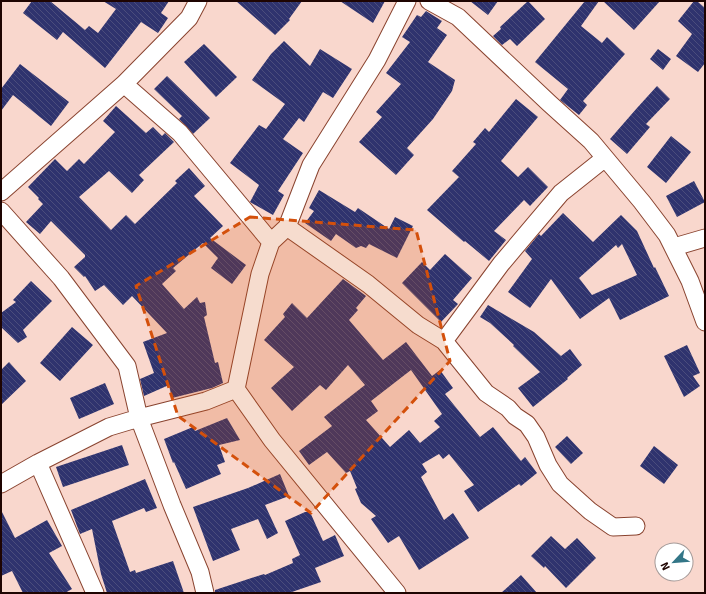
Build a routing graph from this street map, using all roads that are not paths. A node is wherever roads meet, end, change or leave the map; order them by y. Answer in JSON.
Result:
{"nodes":[{"id":1,"x":198,"y":1,"type":"edge"},
{"id":2,"x":407,"y":1,"type":"edge"},
{"id":3,"x":429,"y":1,"type":"edge"},
{"id":4,"x":124,"y":84,"type":"junction"},
{"id":5,"x":605,"y":158,"type":"junction"},
{"id":6,"x":1,"y":192,"type":"edge"},
{"id":7,"x":1,"y":212,"type":"edge"},
{"id":8,"x":287,"y":227,"type":"junction"},
{"id":9,"x":705,"y":238,"type":"edge"},
{"id":10,"x":271,"y":242,"type":"junction"},
{"id":11,"x":674,"y":247,"type":"junction"},
{"id":12,"x":705,"y":322,"type":"edge"},
{"id":13,"x":444,"y":341,"type":"junction"},
{"id":14,"x":236,"y":389,"type":"junction"},
{"id":15,"x":139,"y":418,"type":"junction"},
{"id":16,"x":38,"y":463,"type":"junction"},
{"id":17,"x":1,"y":484,"type":"edge"},
{"id":18,"x":636,"y":526,"type":"dead end"},
{"id":19,"x":95,"y":593,"type":"edge"},
{"id":20,"x":205,"y":593,"type":"edge"},
{"id":21,"x":397,"y":593,"type":"edge"}],
"edges":[{"from":1,"to":4,"type":"street"},
{"from":2,"to":8,"type":"street"},
{"from":3,"to":5,"type":"street"},
{"from":4,"to":6,"type":"street"},
{"from":4,"to":10,"type":"street"},
{"from":5,"to":11,"type":"street"},
{"from":5,"to":13,"type":"street"},
{"from":7,"to":15,"type":"street"},
{"from":8,"to":10,"type":"street"},
{"from":8,"to":13,"type":"street"},
{"from":9,"to":11,"type":"street"},
{"from":10,"to":14,"type":"street"},
{"from":11,"to":12,"type":"street"},
{"from":13,"to":18,"type":"street"},
{"from":14,"to":15,"type":"street"},
{"from":14,"to":21,"type":"street"},
{"from":15,"to":16,"type":"street"},
{"from":15,"to":20,"type":"street"},
{"from":16,"to":17,"type":"street"},
{"from":16,"to":19,"type":"street"}]}
